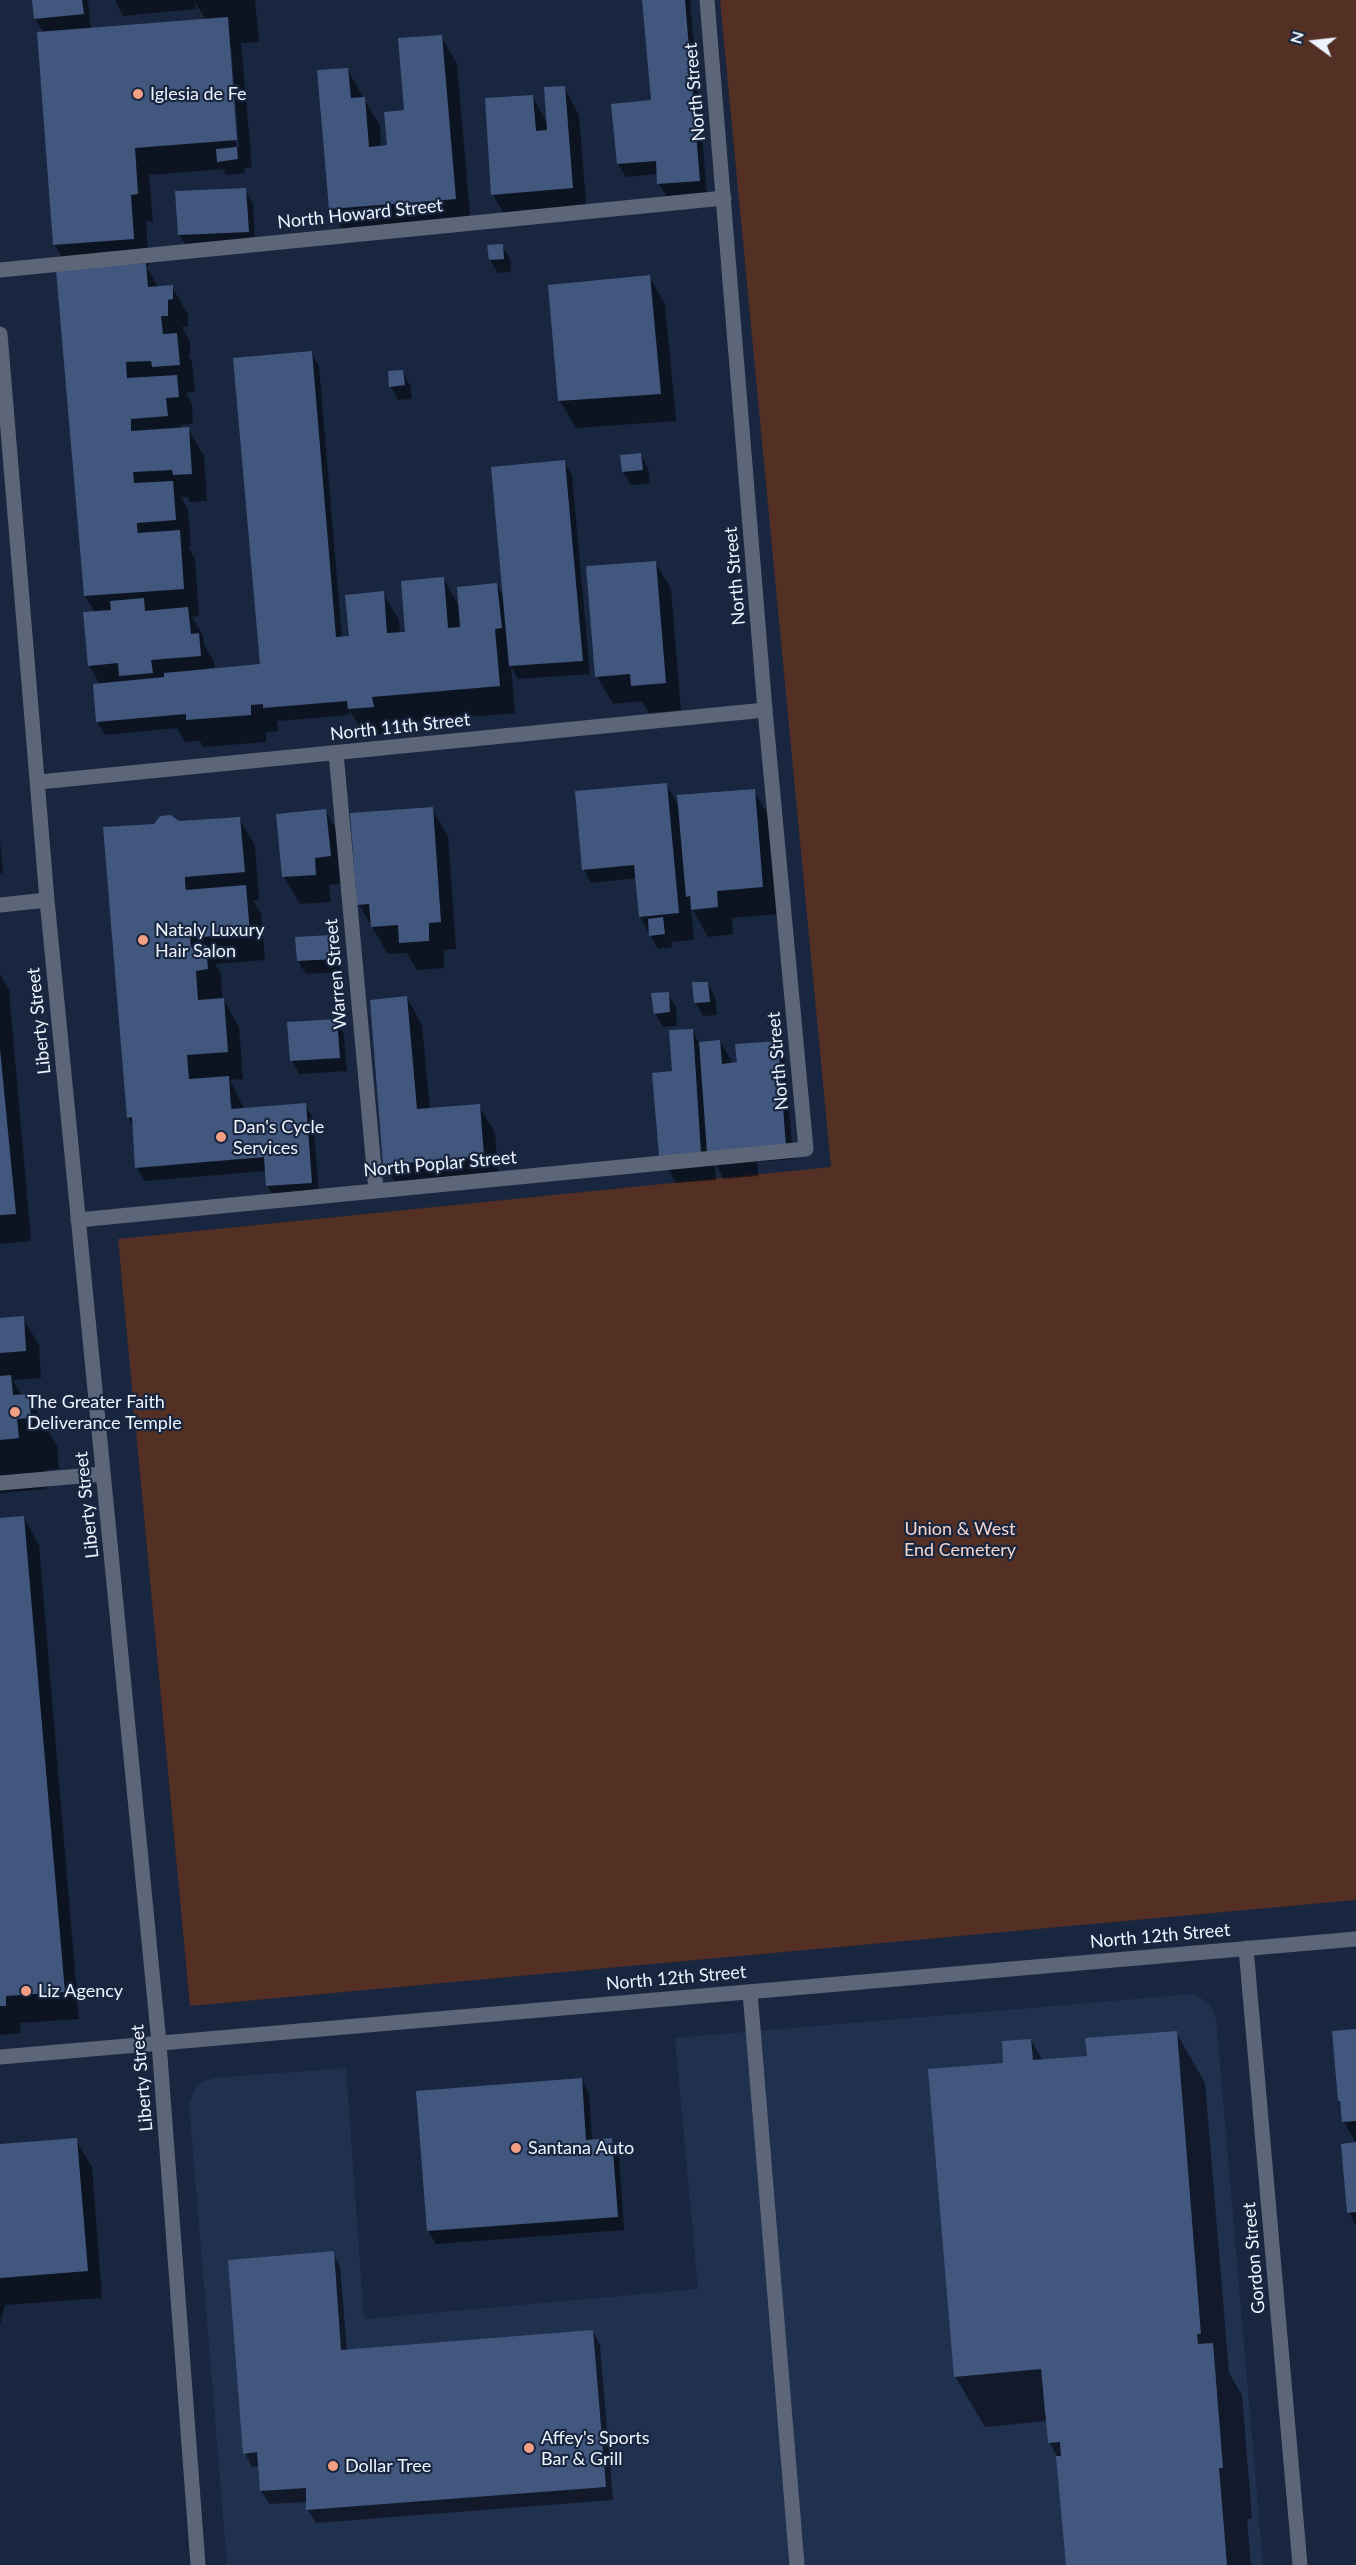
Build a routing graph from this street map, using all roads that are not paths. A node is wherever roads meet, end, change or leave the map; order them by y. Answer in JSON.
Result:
{"nodes":[{"id":1,"x":707,"y":0,"type":"edge"},
{"id":2,"x":724,"y":198,"type":"junction"},
{"id":3,"x":0,"y":270,"type":"edge"},
{"id":4,"x":0,"y":334,"type":"edge"},
{"id":5,"x":765,"y":710,"type":"junction"},
{"id":6,"x":336,"y":753,"type":"junction"},
{"id":7,"x":39,"y":782,"type":"junction"},
{"id":8,"x":47,"y":900,"type":"junction"},
{"id":9,"x":0,"y":905,"type":"edge"},
{"id":10,"x":806,"y":1149,"type":"joint"},
{"id":11,"x":376,"y":1190,"type":"junction"},
{"id":12,"x":78,"y":1220,"type":"junction"},
{"id":13,"x":103,"y":1474,"type":"junction"},
{"id":14,"x":0,"y":1483,"type":"edge"},
{"id":15,"x":1356,"y":1939,"type":"edge"},
{"id":16,"x":1246,"y":1948,"type":"junction"},
{"id":17,"x":750,"y":1992,"type":"junction"},
{"id":18,"x":159,"y":2043,"type":"junction"},
{"id":19,"x":0,"y":2057,"type":"edge"},
{"id":20,"x":198,"y":2565,"type":"edge"},
{"id":21,"x":797,"y":2565,"type":"edge"},
{"id":22,"x":1300,"y":2565,"type":"edge"}],
"edges":[{"from":1,"to":2,"type":"street","name":"North Street"},
{"from":2,"to":3,"type":"street","name":"North Howard Street"},
{"from":2,"to":5,"type":"street","name":"North Street"},
{"from":4,"to":7,"type":"street","name":"Liberty Street"},
{"from":5,"to":6,"type":"street","name":"North 11th Street"},
{"from":5,"to":10,"type":"street","name":"North Street"},
{"from":6,"to":7,"type":"street","name":"North 11th Street"},
{"from":6,"to":11,"type":"street","name":"Warren Street"},
{"from":7,"to":8,"type":"street","name":"Liberty Street"},
{"from":8,"to":9,"type":"street"},
{"from":8,"to":12,"type":"street","name":"Liberty Street"},
{"from":10,"to":11,"type":"street","name":"North Poplar Street"},
{"from":11,"to":12,"type":"street","name":"North Poplar Street"},
{"from":12,"to":13,"type":"street","name":"Liberty Street"},
{"from":13,"to":14,"type":"street"},
{"from":13,"to":18,"type":"street","name":"Liberty Street"},
{"from":15,"to":16,"type":"street","name":"North 12th Street"},
{"from":16,"to":17,"type":"street","name":"North 12th Street"},
{"from":16,"to":22,"type":"street","name":"Gordon Street"},
{"from":17,"to":18,"type":"street","name":"North 12th Street"},
{"from":17,"to":21,"type":"street"},
{"from":18,"to":19,"type":"street","name":"North 12th Street"},
{"from":18,"to":20,"type":"street","name":"Liberty Street"}]}
